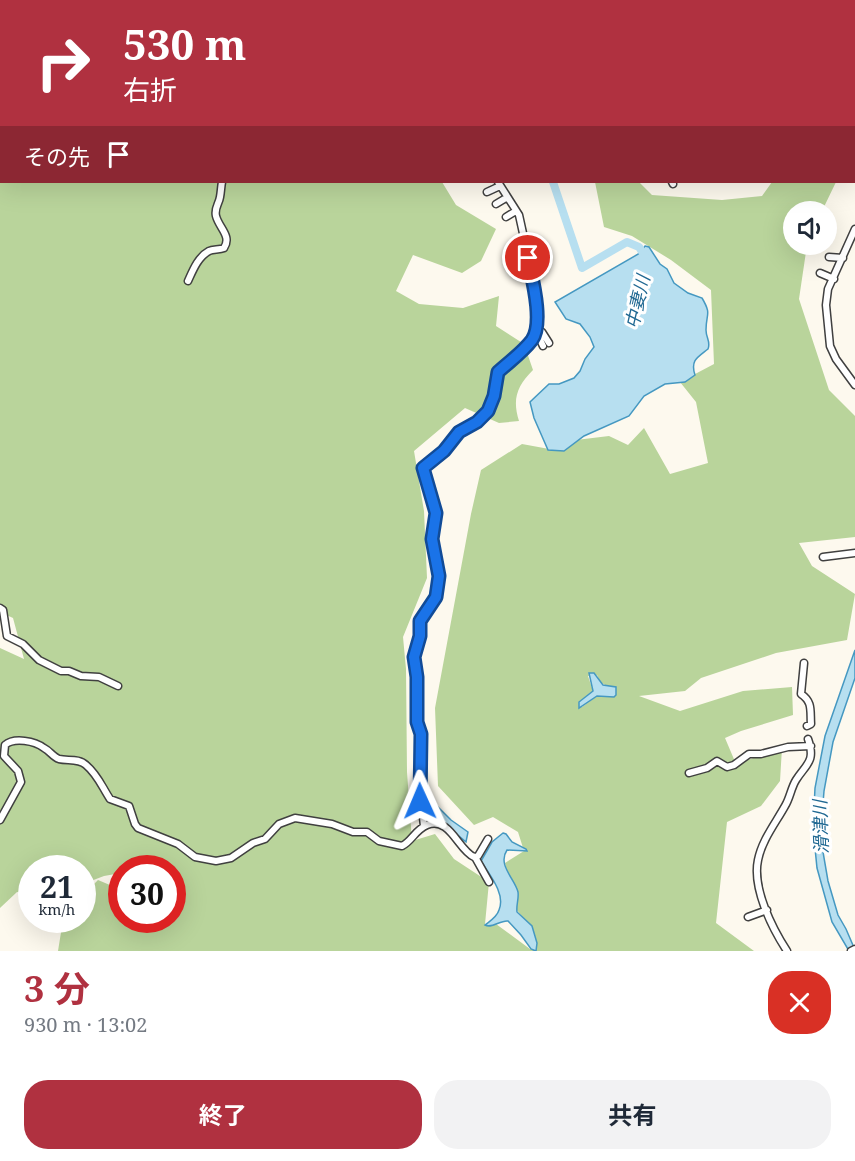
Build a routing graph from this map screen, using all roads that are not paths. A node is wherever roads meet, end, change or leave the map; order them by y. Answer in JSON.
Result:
{"nodes":[{"id":1,"x":855,"y":56,"type":"edge"},
{"id":2,"x":855,"y":65,"type":"edge"},
{"id":3,"x":222,"y":183,"type":"edge"},
{"id":4,"x":499,"y":184,"type":"edge"},
{"id":5,"x":487,"y":192,"type":"dead end"},
{"id":6,"x":506,"y":198,"type":"junction"},
{"id":7,"x":496,"y":204,"type":"dead end"},
{"id":8,"x":516,"y":211,"type":"junction"},
{"id":9,"x":506,"y":217,"type":"dead end"},
{"id":10,"x":855,"y":229,"type":"edge"},
{"id":11,"x":829,"y":257,"type":"dead end"},
{"id":12,"x":843,"y":258,"type":"junction"},
{"id":13,"x":820,"y":273,"type":"dead end"},
{"id":14,"x":834,"y":279,"type":"junction"},
{"id":15,"x":188,"y":280,"type":"dead end"},
{"id":16,"x":536,"y":330,"type":"junction"},
{"id":17,"x":546,"y":345,"type":"dead end"},
{"id":18,"x":855,"y":385,"type":"edge"},
{"id":19,"x":855,"y":553,"type":"edge"},
{"id":20,"x":823,"y":557,"type":"dead end"},
{"id":21,"x":0,"y":608,"type":"edge"},
{"id":22,"x":4,"y":636,"type":"edge"},
{"id":23,"x":804,"y":663,"type":"dead end"},
{"id":24,"x":118,"y":686,"type":"dead end"},
{"id":25,"x":807,"y":726,"type":"dead end"},
{"id":26,"x":689,"y":773,"type":"dead end"},
{"id":27,"x":0,"y":820,"type":"edge"},
{"id":28,"x":424,"y":826,"type":"junction"},
{"id":29,"x":488,"y":839,"type":"dead end"},
{"id":30,"x":476,"y":857,"type":"junction"},
{"id":31,"x":489,"y":882,"type":"dead end"},
{"id":32,"x":767,"y":910,"type":"junction"},
{"id":33,"x":748,"y":917,"type":"dead end"},
{"id":34,"x":855,"y":949,"type":"edge"},
{"id":35,"x":787,"y":951,"type":"edge"},
{"id":36,"x":851,"y":951,"type":"edge"}],
"edges":[{"from":1,"to":2,"type":"street"},
{"from":3,"to":15,"type":"street"},
{"from":4,"to":5,"type":"street"},
{"from":4,"to":6,"type":"street"},
{"from":6,"to":7,"type":"street"},
{"from":6,"to":8,"type":"street"},
{"from":8,"to":9,"type":"street"},
{"from":8,"to":16,"type":"street"},
{"from":10,"to":12,"type":"street"},
{"from":11,"to":12,"type":"street"},
{"from":12,"to":14,"type":"street"},
{"from":13,"to":14,"type":"street"},
{"from":14,"to":18,"type":"street"},
{"from":16,"to":17,"type":"street"},
{"from":16,"to":28,"type":"street"},
{"from":19,"to":20,"type":"street"},
{"from":21,"to":22,"type":"street"},
{"from":22,"to":24,"type":"street"},
{"from":23,"to":25,"type":"street"},
{"from":26,"to":32,"type":"street"},
{"from":27,"to":28,"type":"street"},
{"from":28,"to":30,"type":"street"},
{"from":29,"to":30,"type":"street"},
{"from":30,"to":31,"type":"street"},
{"from":32,"to":33,"type":"street"},
{"from":32,"to":35,"type":"street"},
{"from":34,"to":36,"type":"street"}]}
